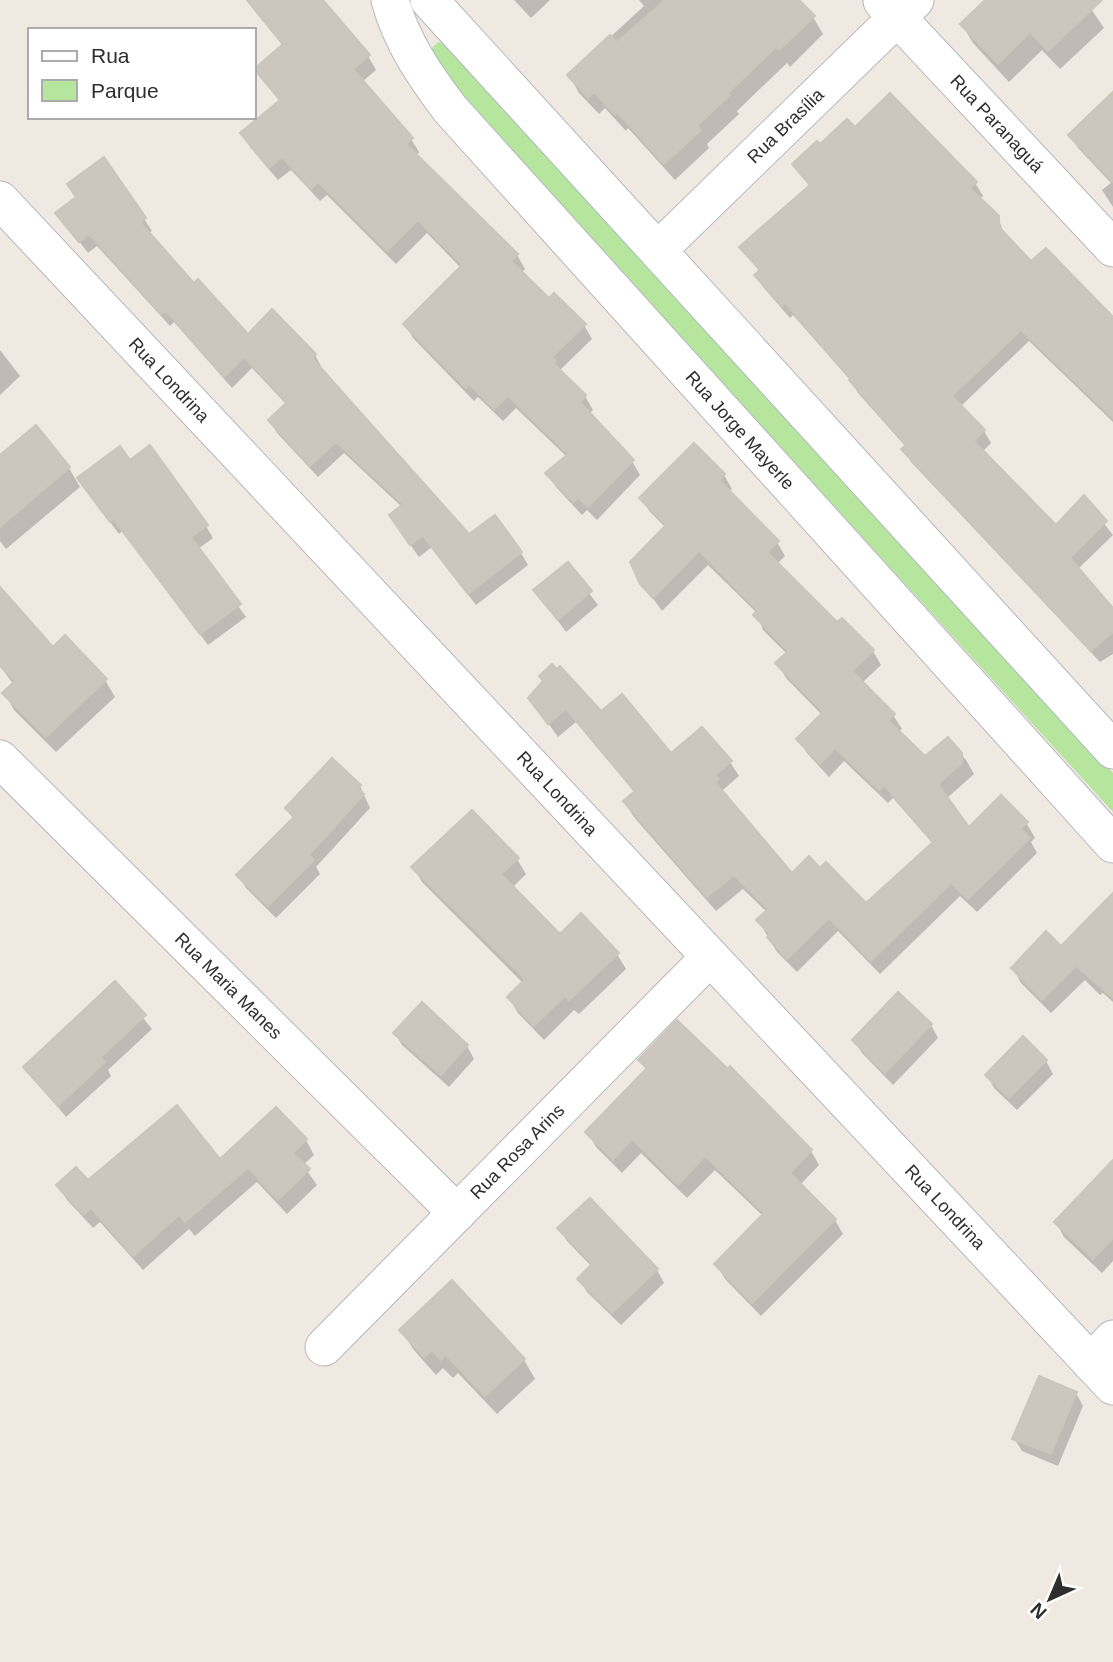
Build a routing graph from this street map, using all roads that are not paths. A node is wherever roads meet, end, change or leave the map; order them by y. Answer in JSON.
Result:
{"nodes":[{"id":1,"x":390,"y":0,"type":"edge"},
{"id":2,"x":429,"y":0,"type":"edge"},
{"id":3,"x":898,"y":6,"type":"edge"},
{"id":4,"x":0,"y":201,"type":"edge"},
{"id":5,"x":1113,"y":248,"type":"edge"},
{"id":6,"x":657,"y":250,"type":"junction"},
{"id":7,"x":1113,"y":750,"type":"edge"},
{"id":8,"x":0,"y":759,"type":"edge"},
{"id":9,"x":1113,"y":844,"type":"edge"},
{"id":10,"x":710,"y":957,"type":"junction"},
{"id":11,"x":457,"y":1213,"type":"junction"},
{"id":12,"x":324,"y":1348,"type":"dead end"},
{"id":13,"x":1106,"y":1363,"type":"edge"}],
"edges":[{"from":1,"to":9,"type":"street","name":"Rua Jorge Mayerle"},
{"from":2,"to":6,"type":"street"},
{"from":3,"to":5,"type":"street","name":"Rua Paranaguá"},
{"from":3,"to":6,"type":"street","name":"Rua Brasília"},
{"from":4,"to":10,"type":"street","name":"Rua Londrina"},
{"from":6,"to":7,"type":"street"},
{"from":8,"to":11,"type":"street","name":"Rua Maria Manes"},
{"from":10,"to":11,"type":"street","name":"Rua Rosa Arins"},
{"from":10,"to":13,"type":"street","name":"Rua Londrina"},
{"from":11,"to":12,"type":"street","name":"Rua Rosa Arins"}]}
